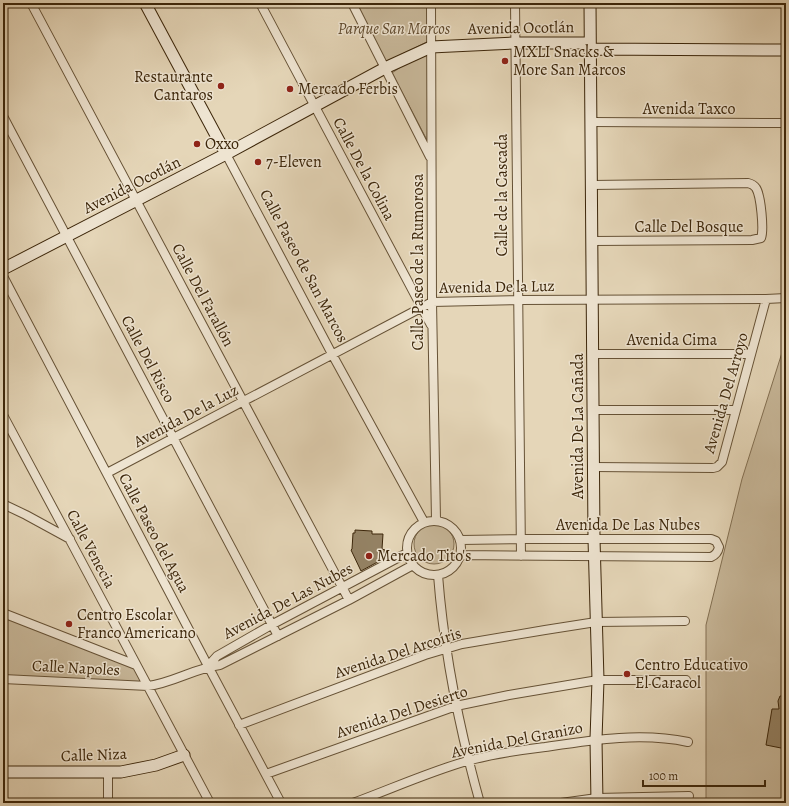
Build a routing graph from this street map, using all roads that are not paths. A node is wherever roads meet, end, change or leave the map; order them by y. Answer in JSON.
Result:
{"nodes":[{"id":1,"x":31,"y":3,"type":"edge"},
{"id":2,"x":145,"y":3,"type":"edge"},
{"id":3,"x":260,"y":3,"type":"edge"},
{"id":4,"x":352,"y":3,"type":"edge"},
{"id":5,"x":431,"y":3,"type":"edge"},
{"id":6,"x":515,"y":3,"type":"edge"},
{"id":7,"x":590,"y":3,"type":"edge"},
{"id":8,"x":515,"y":43,"type":"junction"},
{"id":9,"x":591,"y":46,"type":"junction"},
{"id":10,"x":431,"y":47,"type":"junction"},
{"id":11,"x":786,"y":50,"type":"edge"},
{"id":12,"x":385,"y":68,"type":"junction"},
{"id":13,"x":314,"y":106,"type":"junction"},
{"id":14,"x":3,"y":116,"type":"edge"},
{"id":15,"x":592,"y":122,"type":"junction"},
{"id":16,"x":786,"y":123,"type":"edge"},
{"id":17,"x":226,"y":154,"type":"junction"},
{"id":18,"x":432,"y":160,"type":"junction"},
{"id":19,"x":592,"y":184,"type":"junction"},
{"id":20,"x":137,"y":200,"type":"junction"},
{"id":21,"x":68,"y":236,"type":"junction"},
{"id":22,"x":592,"y":241,"type":"junction"},
{"id":23,"x":3,"y":269,"type":"edge"},
{"id":24,"x":3,"y":276,"type":"edge"},
{"id":25,"x":786,"y":298,"type":"edge"},
{"id":26,"x":766,"y":299,"type":"junction"},
{"id":27,"x":517,"y":300,"type":"junction"},
{"id":28,"x":592,"y":300,"type":"junction"},
{"id":29,"x":432,"y":302,"type":"junction"},
{"id":30,"x":422,"y":308,"type":"junction"},
{"id":31,"x":432,"y":327,"type":"junction"},
{"id":32,"x":332,"y":354,"type":"junction"},
{"id":33,"x":593,"y":354,"type":"junction"},
{"id":34,"x":751,"y":354,"type":"junction"},
{"id":35,"x":243,"y":401,"type":"junction"},
{"id":36,"x":594,"y":410,"type":"junction"},
{"id":37,"x":736,"y":410,"type":"junction"},
{"id":38,"x":3,"y":415,"type":"edge"},
{"id":39,"x":174,"y":438,"type":"junction"},
{"id":40,"x":594,"y":468,"type":"junction"},
{"id":41,"x":107,"y":473,"type":"junction"},
{"id":42,"x":3,"y":504,"type":"edge"},
{"id":43,"x":436,"y":520,"type":"junction"},
{"id":44,"x":424,"y":522,"type":"junction"},
{"id":45,"x":520,"y":539,"type":"junction"},
{"id":46,"x":594,"y":539,"type":"junction"},
{"id":47,"x":70,"y":540,"type":"junction"},
{"id":48,"x":460,"y":540,"type":"junction"},
{"id":49,"x":407,"y":553,"type":"junction"},
{"id":50,"x":460,"y":555,"type":"junction"},
{"id":51,"x":520,"y":556,"type":"junction"},
{"id":52,"x":595,"y":556,"type":"junction"},
{"id":53,"x":413,"y":565,"type":"junction"},
{"id":54,"x":438,"y":575,"type":"junction"},
{"id":55,"x":342,"y":587,"type":"junction"},
{"id":56,"x":349,"y":600,"type":"junction"},
{"id":57,"x":3,"y":613,"type":"edge"},
{"id":58,"x":685,"y":621,"type":"dead end"},
{"id":59,"x":596,"y":622,"type":"junction"},
{"id":60,"x":273,"y":624,"type":"junction"},
{"id":61,"x":278,"y":636,"type":"junction"},
{"id":62,"x":446,"y":648,"type":"junction"},
{"id":63,"x":136,"y":665,"type":"junction"},
{"id":64,"x":208,"y":666,"type":"junction"},
{"id":65,"x":3,"y":679,"type":"edge"},
{"id":66,"x":598,"y":680,"type":"junction"},
{"id":67,"x":686,"y":680,"type":"dead end"},
{"id":68,"x":148,"y":686,"type":"junction"},
{"id":69,"x":456,"y":706,"type":"junction"},
{"id":70,"x":239,"y":725,"type":"junction"},
{"id":71,"x":596,"y":739,"type":"junction"},
{"id":72,"x":688,"y":742,"type":"dead end"},
{"id":73,"x":184,"y":755,"type":"junction"},
{"id":74,"x":468,"y":761,"type":"junction"},
{"id":75,"x":3,"y":772,"type":"edge"},
{"id":76,"x":108,"y":772,"type":"junction"},
{"id":77,"x":266,"y":774,"type":"junction"},
{"id":78,"x":688,"y":796,"type":"dead end"},
{"id":79,"x":597,"y":800,"type":"edge"},
{"id":80,"x":108,"y":803,"type":"edge"},
{"id":81,"x":210,"y":803,"type":"edge"},
{"id":82,"x":281,"y":803,"type":"edge"},
{"id":83,"x":353,"y":803,"type":"edge"},
{"id":84,"x":480,"y":803,"type":"edge"},
{"id":85,"x":561,"y":803,"type":"edge"}],
"edges":[{"from":1,"to":20,"type":"street","name":"Calle Del Farallón"},
{"from":2,"to":17,"type":"main road","name":"Calle Paseo de San Marcos"},
{"from":3,"to":13,"type":"street","name":"Calle De la Colina"},
{"from":4,"to":12,"type":"street"},
{"from":5,"to":10,"type":"street","name":"Calle Paseo de la Rumorosa"},
{"from":6,"to":8,"type":"street","name":"Calle de la Cascada"},
{"from":7,"to":9,"type":"main road","name":"Avenida De La Cañada"},
{"from":8,"to":9,"type":"main road","name":"Avenida Ocotlán"},
{"from":8,"to":10,"type":"main road","name":"Avenida Ocotlán"},
{"from":8,"to":27,"type":"street","name":"Calle de la Cascada"},
{"from":9,"to":11,"type":"main road","name":"Avenida Ocotlán"},
{"from":9,"to":15,"type":"main road","name":"Avenida De La Cañada"},
{"from":10,"to":12,"type":"main road","name":"Avenida Ocotlán"},
{"from":10,"to":18,"type":"street","name":"Calle Paseo de la Rumorosa"},
{"from":12,"to":13,"type":"main road","name":"Avenida Ocotlán"},
{"from":12,"to":18,"type":"street"},
{"from":13,"to":17,"type":"main road","name":"Avenida Ocotlán"},
{"from":13,"to":30,"type":"street","name":"Calle De la Colina"},
{"from":14,"to":21,"type":"street","name":"Calle Del Risco"},
{"from":15,"to":16,"type":"street","name":"Avenida Taxco"},
{"from":15,"to":19,"type":"main road","name":"Avenida De La Cañada"},
{"from":17,"to":20,"type":"main road","name":"Avenida Ocotlán"},
{"from":17,"to":32,"type":"street","name":"Calle Paseo de San Marcos"},
{"from":18,"to":29,"type":"street","name":"Calle Paseo de la Rumorosa"},
{"from":19,"to":22,"type":"main road","name":"Avenida De La Cañada"},
{"from":19,"to":22,"type":"street","name":"Calle Del Bosque"},
{"from":20,"to":21,"type":"main road","name":"Avenida Ocotlán"},
{"from":20,"to":35,"type":"street","name":"Calle Del Farallón"},
{"from":21,"to":23,"type":"main road","name":"Avenida Ocotlán"},
{"from":21,"to":39,"type":"street","name":"Calle Del Risco"},
{"from":22,"to":28,"type":"main road","name":"Avenida De La Cañada"},
{"from":24,"to":41,"type":"street","name":"Calle Paseo del Agua"},
{"from":25,"to":26,"type":"street","name":"Avenida De la Luz"},
{"from":26,"to":28,"type":"street","name":"Avenida De la Luz"},
{"from":26,"to":34,"type":"street","name":"Avenida Del Arroyo"},
{"from":27,"to":28,"type":"street","name":"Avenida De la Luz"},
{"from":27,"to":29,"type":"street","name":"Avenida De la Luz"},
{"from":27,"to":45,"type":"street","name":"Calle de la Cascada"},
{"from":28,"to":33,"type":"main road","name":"Avenida De La Cañada"},
{"from":29,"to":30,"type":"street","name":"Avenida De la Luz"},
{"from":29,"to":31,"type":"street","name":"Calle Paseo de la Rumorosa"},
{"from":30,"to":31,"type":"street","name":"Calle De la Colina"},
{"from":30,"to":32,"type":"street","name":"Avenida De la Luz"},
{"from":31,"to":43,"type":"street","name":"Calle Paseo de la Rumorosa"},
{"from":32,"to":35,"type":"street","name":"Avenida De la Luz"},
{"from":32,"to":44,"type":"street","name":"Calle Paseo de San Marcos"},
{"from":33,"to":34,"type":"street","name":"Avenida Cima"},
{"from":33,"to":36,"type":"main road","name":"Avenida De La Cañada"},
{"from":34,"to":37,"type":"street","name":"Avenida Del Arroyo"},
{"from":35,"to":39,"type":"street","name":"Avenida De la Luz"},
{"from":35,"to":55,"type":"street","name":"Calle Del Farallón"},
{"from":36,"to":37,"type":"street"},
{"from":36,"to":40,"type":"main road","name":"Avenida De La Cañada"},
{"from":37,"to":40,"type":"street","name":"Avenida Del Arroyo"},
{"from":38,"to":47,"type":"street","name":"Calle Venecia"},
{"from":39,"to":41,"type":"street","name":"Avenida De la Luz"},
{"from":39,"to":60,"type":"street","name":"Calle Del Risco"},
{"from":40,"to":46,"type":"main road","name":"Avenida De La Cañada"},
{"from":41,"to":64,"type":"street","name":"Calle Paseo del Agua"},
{"from":42,"to":47,"type":"street"},
{"from":43,"to":44,"type":"street"},
{"from":43,"to":48,"type":"street"},
{"from":44,"to":49,"type":"street"},
{"from":45,"to":46,"type":"street","name":"Avenida De Las Nubes"},
{"from":45,"to":48,"type":"street","name":"Avenida De Las Nubes"},
{"from":45,"to":51,"type":"street","name":"Calle de la Cascada"},
{"from":46,"to":52,"type":"main road","name":"Avenida De La Cañada"},
{"from":46,"to":52,"type":"street","name":"Avenida De Las Nubes"},
{"from":47,"to":63,"type":"street","name":"Calle Venecia"},
{"from":48,"to":50,"type":"street"},
{"from":49,"to":53,"type":"street"},
{"from":49,"to":55,"type":"street","name":"Avenida De Las Nubes"},
{"from":50,"to":51,"type":"street","name":"Avenida De Las Nubes"},
{"from":50,"to":54,"type":"street"},
{"from":51,"to":52,"type":"street","name":"Avenida De Las Nubes"},
{"from":52,"to":59,"type":"main road","name":"Avenida De La Cañada"},
{"from":53,"to":54,"type":"street"},
{"from":53,"to":56,"type":"street","name":"Avenida De Las Nubes"},
{"from":54,"to":62,"type":"street"},
{"from":55,"to":56,"type":"street","name":"Calle Del Farallón"},
{"from":55,"to":60,"type":"street","name":"Avenida De Las Nubes"},
{"from":56,"to":61,"type":"street","name":"Avenida De Las Nubes"},
{"from":57,"to":63,"type":"street"},
{"from":58,"to":59,"type":"street","name":"Avenida Del Arcoíris"},
{"from":59,"to":62,"type":"street","name":"Avenida Del Arcoíris"},
{"from":59,"to":66,"type":"main road","name":"Avenida De La Cañada"},
{"from":60,"to":61,"type":"street","name":"Calle Del Risco"},
{"from":60,"to":64,"type":"street","name":"Avenida De Las Nubes"},
{"from":61,"to":64,"type":"street","name":"Avenida De Las Nubes"},
{"from":62,"to":69,"type":"street"},
{"from":62,"to":70,"type":"street","name":"Avenida Del Arcoíris"},
{"from":63,"to":68,"type":"street","name":"Calle Venecia"},
{"from":64,"to":68,"type":"street","name":"Avenida De Las Nubes"},
{"from":64,"to":70,"type":"street","name":"Calle Paseo del Agua"},
{"from":65,"to":68,"type":"street","name":"Calle Napoles"},
{"from":66,"to":67,"type":"street","name":"Avenida Del Desierto"},
{"from":66,"to":69,"type":"street","name":"Avenida Del Desierto"},
{"from":66,"to":71,"type":"main road","name":"Avenida De La Cañada"},
{"from":68,"to":73,"type":"street","name":"Calle Venecia"},
{"from":69,"to":74,"type":"street"},
{"from":69,"to":77,"type":"street","name":"Avenida Del Desierto"},
{"from":70,"to":77,"type":"street","name":"Calle Paseo del Agua"},
{"from":71,"to":72,"type":"street","name":"Avenida Del Granizo"},
{"from":71,"to":74,"type":"street","name":"Avenida Del Granizo"},
{"from":71,"to":79,"type":"main road","name":"Avenida De La Cañada"},
{"from":73,"to":76,"type":"main road","name":"Calle Niza"},
{"from":73,"to":81,"type":"street","name":"Calle Venecia"},
{"from":74,"to":83,"type":"street","name":"Avenida Del Granizo"},
{"from":74,"to":84,"type":"street"},
{"from":75,"to":76,"type":"main road","name":"Calle Niza"},
{"from":76,"to":80,"type":"street"},
{"from":77,"to":82,"type":"street","name":"Calle Paseo del Agua"},
{"from":78,"to":79,"type":"street"},
{"from":79,"to":85,"type":"street"}]}
